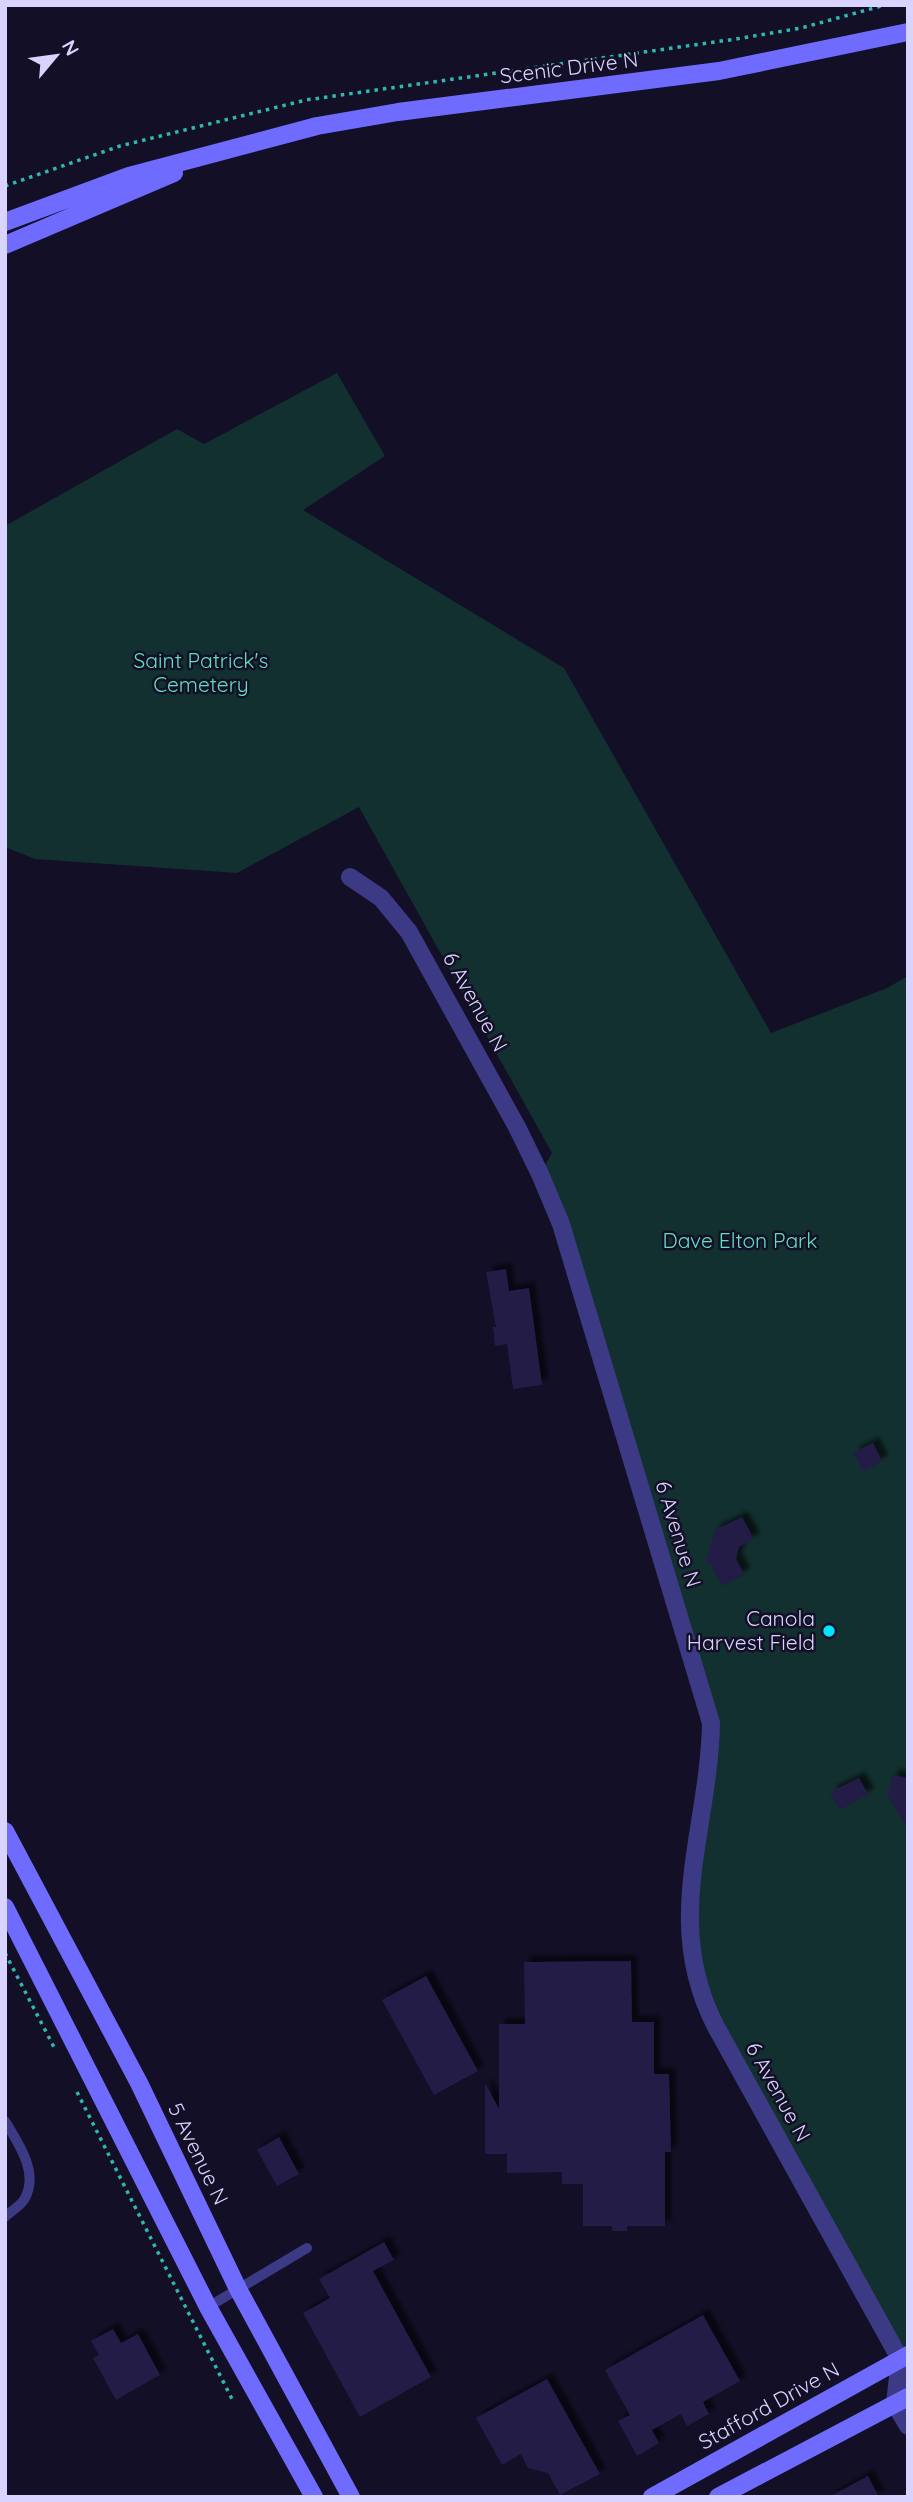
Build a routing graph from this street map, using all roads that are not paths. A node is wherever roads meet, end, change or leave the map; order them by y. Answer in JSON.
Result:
{"nodes":[{"id":1,"x":908,"y":32,"type":"edge"},
{"id":2,"x":235,"y":147,"type":"junction"},
{"id":3,"x":5,"y":222,"type":"edge"},
{"id":4,"x":5,"y":245,"type":"edge"},
{"id":5,"x":350,"y":877,"type":"dead end"},
{"id":6,"x":5,"y":1831,"type":"edge"},
{"id":7,"x":5,"y":1907,"type":"edge"},
{"id":8,"x":5,"y":2121,"type":"edge"},
{"id":9,"x":5,"y":2217,"type":"edge"},
{"id":10,"x":307,"y":2248,"type":"dead end"},
{"id":11,"x":238,"y":2289,"type":"junction"},
{"id":12,"x":208,"y":2307,"type":"junction"},
{"id":13,"x":904,"y":2357,"type":"edge"},
{"id":14,"x":901,"y":2400,"type":"edge"},
{"id":15,"x":908,"y":2427,"type":"edge"},
{"id":16,"x":314,"y":2497,"type":"edge"},
{"id":17,"x":352,"y":2497,"type":"edge"},
{"id":18,"x":652,"y":2497,"type":"edge"},
{"id":19,"x":718,"y":2497,"type":"edge"}],
"edges":[{"from":1,"to":2,"type":"main road","name":"Scenic Drive N"},
{"from":2,"to":3,"type":"main road","name":"Scenic Drive N"},
{"from":2,"to":4,"type":"main road","name":"Scenic Drive N"},
{"from":5,"to":13,"type":"street","name":"6 Avenue N"},
{"from":6,"to":11,"type":"main road","name":"5 Avenue N"},
{"from":7,"to":12,"type":"main road"},
{"from":8,"to":9,"type":"lane"},
{"from":10,"to":11,"type":"lane"},
{"from":11,"to":12,"type":"lane"},
{"from":11,"to":17,"type":"main road","name":"5 Avenue N"},
{"from":12,"to":16,"type":"main road"},
{"from":13,"to":14,"type":"street"},
{"from":13,"to":18,"type":"main road","name":"Stafford Drive N"},
{"from":14,"to":15,"type":"street"},
{"from":14,"to":19,"type":"main road"}]}
